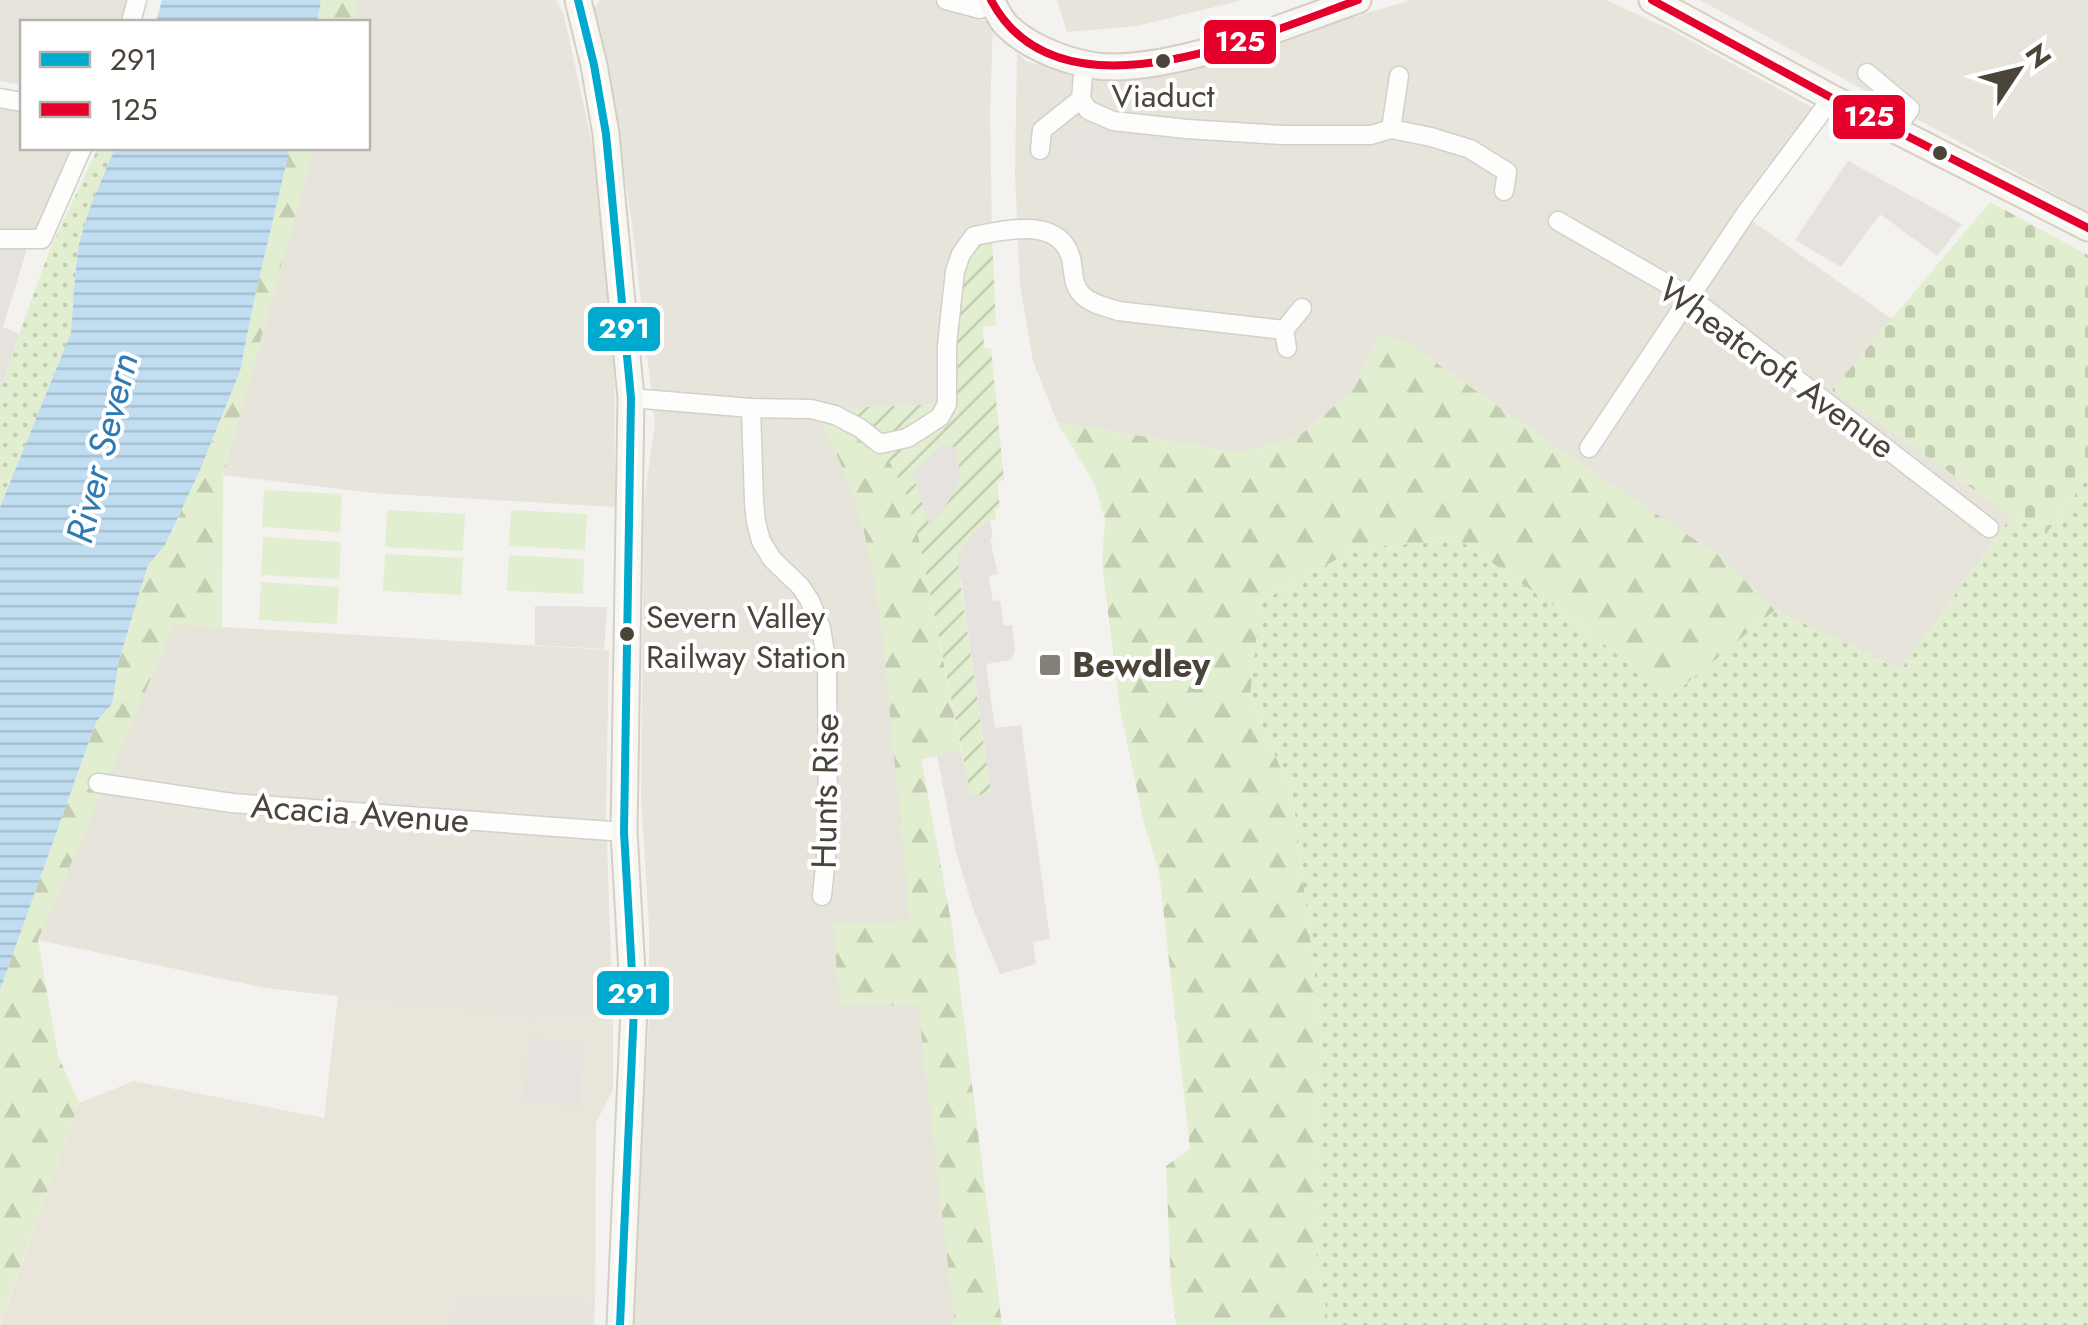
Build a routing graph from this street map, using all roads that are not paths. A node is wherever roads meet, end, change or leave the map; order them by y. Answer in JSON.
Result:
{"nodes":[{"id":1,"x":578,"y":0,"type":"edge"},
{"id":2,"x":946,"y":0,"type":"edge"},
{"id":3,"x":989,"y":0,"type":"edge"},
{"id":4,"x":1358,"y":0,"type":"edge"},
{"id":5,"x":1652,"y":0,"type":"edge"},
{"id":6,"x":1084,"y":63,"type":"junction"},
{"id":7,"x":1868,"y":72,"type":"dead end"},
{"id":8,"x":1399,"y":76,"type":"dead end"},
{"id":9,"x":1832,"y":98,"type":"junction"},
{"id":10,"x":1080,"y":99,"type":"junction"},
{"id":11,"x":1391,"y":129,"type":"junction"},
{"id":12,"x":1895,"y":131,"type":"junction"},
{"id":13,"x":81,"y":150,"type":"edge"},
{"id":14,"x":1040,"y":150,"type":"dead end"},
{"id":15,"x":1504,"y":192,"type":"dead end"},
{"id":16,"x":1558,"y":221,"type":"dead end"},
{"id":17,"x":2088,"y":228,"type":"edge"},
{"id":18,"x":0,"y":240,"type":"edge"},
{"id":19,"x":1690,"y":298,"type":"junction"},
{"id":20,"x":1302,"y":308,"type":"dead end"},
{"id":21,"x":631,"y":398,"type":"junction"},
{"id":22,"x":751,"y":408,"type":"junction"},
{"id":23,"x":1590,"y":448,"type":"dead end"},
{"id":24,"x":1990,"y":528,"type":"dead end"},
{"id":25,"x":98,"y":783,"type":"dead end"},
{"id":26,"x":624,"y":832,"type":"junction"},
{"id":27,"x":822,"y":896,"type":"dead end"},
{"id":28,"x":620,"y":1325,"type":"edge"}],
"edges":[{"from":1,"to":21,"type":"main road"},
{"from":2,"to":3,"type":"street"},
{"from":3,"to":6,"type":"main road"},
{"from":4,"to":6,"type":"main road"},
{"from":5,"to":9,"type":"main road"},
{"from":6,"to":10,"type":"street"},
{"from":7,"to":12,"type":"street"},
{"from":8,"to":11,"type":"street"},
{"from":9,"to":12,"type":"main road"},
{"from":9,"to":19,"type":"street"},
{"from":10,"to":11,"type":"street"},
{"from":10,"to":14,"type":"street"},
{"from":11,"to":15,"type":"street"},
{"from":12,"to":17,"type":"main road"},
{"from":13,"to":18,"type":"street"},
{"from":16,"to":19,"type":"street","name":"Wheatcroft Avenue"},
{"from":19,"to":23,"type":"street"},
{"from":19,"to":24,"type":"street","name":"Wheatcroft Avenue"},
{"from":20,"to":22,"type":"street"},
{"from":21,"to":22,"type":"street"},
{"from":21,"to":26,"type":"main road"},
{"from":22,"to":27,"type":"street","name":"Hunts Rise"},
{"from":25,"to":26,"type":"street","name":"Acacia Avenue"},
{"from":26,"to":28,"type":"main road"}]}
